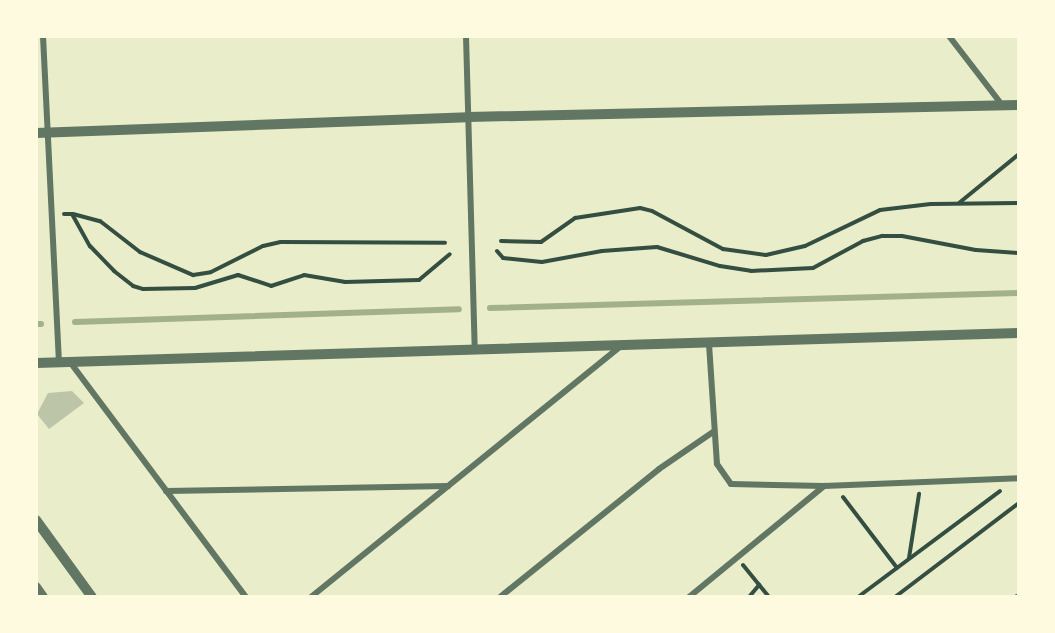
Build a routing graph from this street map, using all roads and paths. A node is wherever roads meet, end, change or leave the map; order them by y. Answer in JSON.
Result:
{"nodes":[{"id":1,"x":42,"y":36,"type":"edge"},
{"id":2,"x":466,"y":36,"type":"edge"},
{"id":3,"x":949,"y":36,"type":"edge"},
{"id":4,"x":1019,"y":105,"type":"edge"},
{"id":5,"x":1003,"y":106,"type":"junction"},
{"id":6,"x":468,"y":117,"type":"junction"},
{"id":7,"x":42,"y":133,"type":"edge"},
{"id":8,"x":1019,"y":154,"type":"edge"},
{"id":9,"x":1019,"y":202,"type":"edge"},
{"id":10,"x":958,"y":204,"type":"junction"},
{"id":11,"x":54,"y":214,"type":"junction"},
{"id":12,"x":72,"y":214,"type":"junction"},
{"id":13,"x":501,"y":241,"type":"dead end"},
{"id":14,"x":446,"y":243,"type":"dead end"},
{"id":15,"x":496,"y":251,"type":"dead end"},
{"id":16,"x":1019,"y":253,"type":"edge"},
{"id":17,"x":450,"y":254,"type":"dead end"},
{"id":18,"x":1019,"y":333,"type":"edge"},
{"id":19,"x":709,"y":344,"type":"junction"},
{"id":20,"x":621,"y":346,"type":"junction"},
{"id":21,"x":475,"y":349,"type":"junction"},
{"id":22,"x":64,"y":362,"type":"junction"},
{"id":23,"x":36,"y":363,"type":"edge"},
{"id":24,"x":713,"y":432,"type":"junction"},
{"id":25,"x":1018,"y":478,"type":"edge"},
{"id":26,"x":921,"y":482,"type":"junction"},
{"id":27,"x":834,"y":485,"type":"junction"},
{"id":28,"x":448,"y":486,"type":"junction"},
{"id":29,"x":824,"y":486,"type":"junction"},
{"id":30,"x":166,"y":492,"type":"junction"},
{"id":31,"x":1019,"y":502,"type":"edge"},
{"id":32,"x":36,"y":520,"type":"edge"},
{"id":33,"x":737,"y":558,"type":"junction"},
{"id":34,"x":909,"y":559,"type":"junction"},
{"id":35,"x":897,"y":568,"type":"junction"},
{"id":36,"x":759,"y":585,"type":"junction"},
{"id":37,"x":36,"y":587,"type":"edge"},
{"id":38,"x":43,"y":597,"type":"edge"},
{"id":39,"x":92,"y":597,"type":"edge"},
{"id":40,"x":246,"y":597,"type":"edge"},
{"id":41,"x":311,"y":597,"type":"edge"},
{"id":42,"x":500,"y":597,"type":"edge"},
{"id":43,"x":689,"y":597,"type":"edge"},
{"id":44,"x":749,"y":597,"type":"edge"},
{"id":45,"x":769,"y":597,"type":"edge"},
{"id":46,"x":858,"y":597,"type":"edge"},
{"id":47,"x":895,"y":597,"type":"edge"}],
"edges":[{"from":1,"to":7,"type":"street"},
{"from":2,"to":6,"type":"street"},
{"from":3,"to":5,"type":"street"},
{"from":4,"to":5,"type":"street"},
{"from":5,"to":6,"type":"street"},
{"from":6,"to":7,"type":"street"},
{"from":6,"to":21,"type":"street"},
{"from":7,"to":11,"type":"street"},
{"from":8,"to":10,"type":"path"},
{"from":9,"to":10,"type":"path"},
{"from":10,"to":13,"type":"path"},
{"from":11,"to":12,"type":"path"},
{"from":11,"to":22,"type":"street"},
{"from":12,"to":14,"type":"path"},
{"from":12,"to":17,"type":"path"},
{"from":15,"to":16,"type":"path"},
{"from":18,"to":19,"type":"street"},
{"from":19,"to":20,"type":"street"},
{"from":19,"to":24,"type":"street"},
{"from":20,"to":21,"type":"street"},
{"from":20,"to":28,"type":"street"},
{"from":21,"to":22,"type":"street"},
{"from":22,"to":23,"type":"street"},
{"from":22,"to":30,"type":"street"},
{"from":24,"to":29,"type":"street"},
{"from":24,"to":42,"type":"street"},
{"from":25,"to":26,"type":"street"},
{"from":25,"to":34,"type":"path"},
{"from":26,"to":27,"type":"street"},
{"from":26,"to":34,"type":"path"},
{"from":27,"to":29,"type":"street"},
{"from":27,"to":35,"type":"path"},
{"from":28,"to":30,"type":"street"},
{"from":28,"to":41,"type":"street"},
{"from":29,"to":33,"type":"street"},
{"from":30,"to":40,"type":"street"},
{"from":31,"to":47,"type":"path"},
{"from":32,"to":39,"type":"street"},
{"from":33,"to":36,"type":"path"},
{"from":33,"to":43,"type":"street"},
{"from":34,"to":35,"type":"path"},
{"from":35,"to":46,"type":"path"},
{"from":36,"to":44,"type":"path"},
{"from":36,"to":45,"type":"path"},
{"from":37,"to":38,"type":"street"}]}
